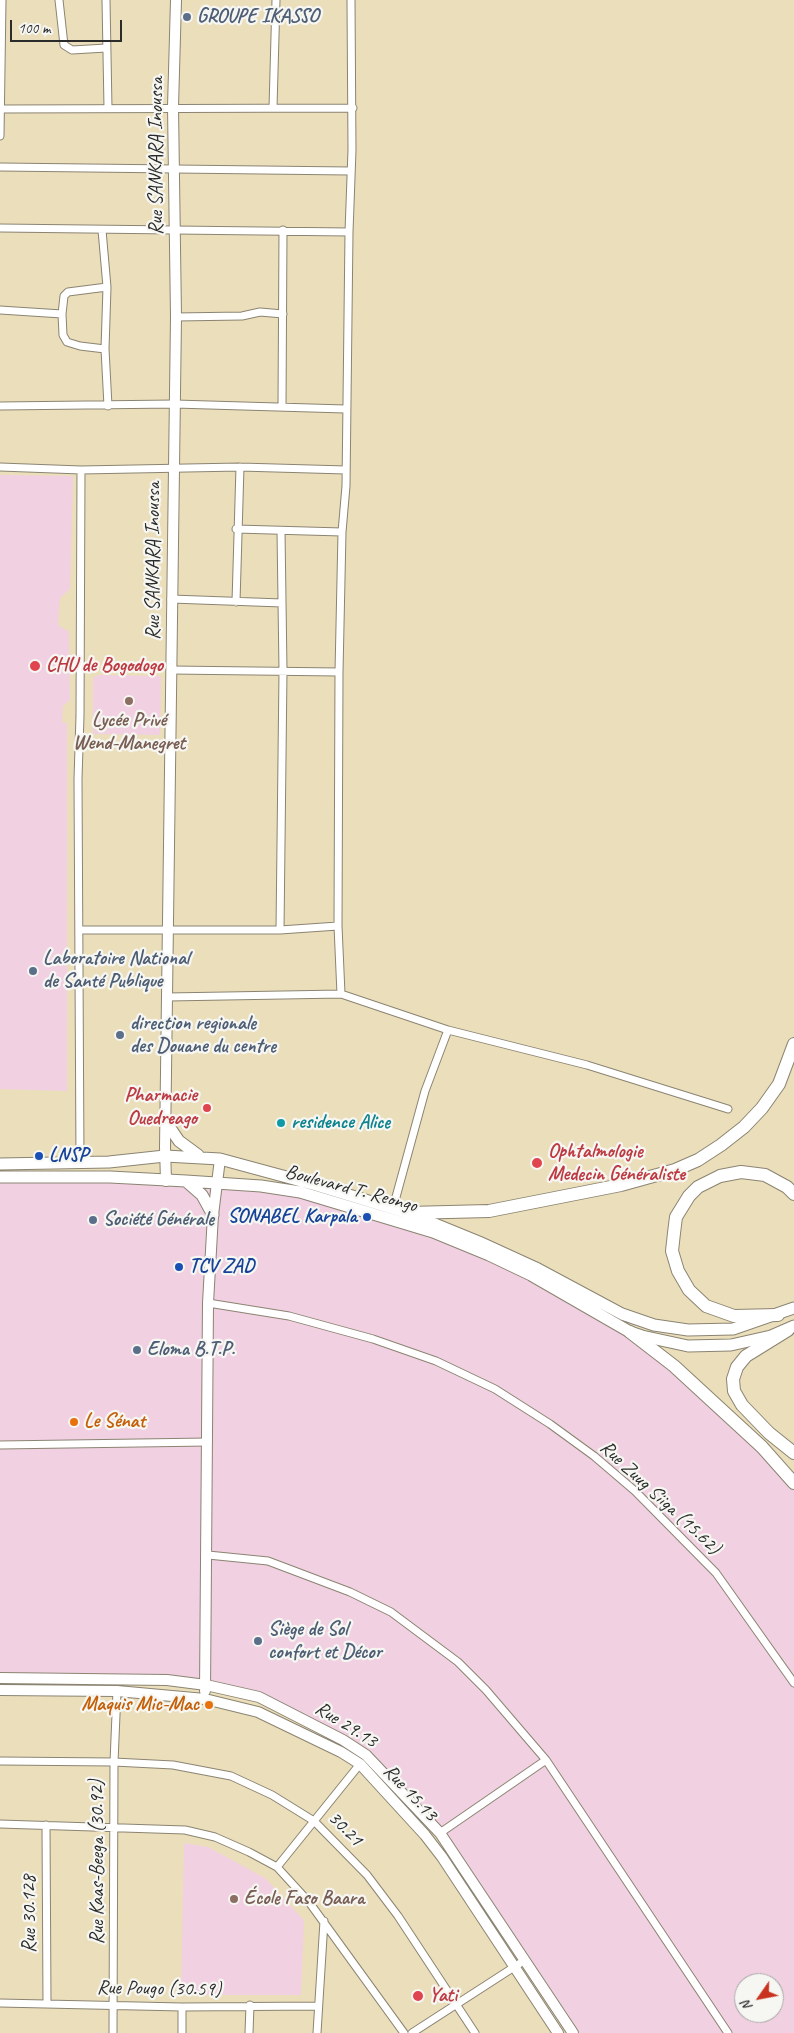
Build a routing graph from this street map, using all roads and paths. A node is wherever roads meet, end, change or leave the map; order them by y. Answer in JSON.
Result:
{"nodes":[{"id":1,"x":2,"y":0,"type":"edge"},
{"id":2,"x":59,"y":0,"type":"edge"},
{"id":3,"x":106,"y":0,"type":"edge"},
{"id":4,"x":176,"y":0,"type":"edge"},
{"id":5,"x":276,"y":0,"type":"edge"},
{"id":6,"x":351,"y":0,"type":"edge"},
{"id":7,"x":106,"y":48,"type":"junction"},
{"id":8,"x":173,"y":107,"type":"junction"},
{"id":9,"x":108,"y":108,"type":"junction"},
{"id":10,"x":274,"y":108,"type":"junction"},
{"id":11,"x":353,"y":108,"type":"junction"},
{"id":12,"x":1,"y":109,"type":"edge"},
{"id":13,"x":0,"y":136,"type":"edge"},
{"id":14,"x":0,"y":167,"type":"edge"},
{"id":15,"x":174,"y":167,"type":"junction"},
{"id":16,"x":350,"y":171,"type":"junction"},
{"id":17,"x":0,"y":228,"type":"edge"},
{"id":18,"x":102,"y":230,"type":"junction"},
{"id":19,"x":283,"y":230,"type":"junction"},
{"id":20,"x":174,"y":232,"type":"junction"},
{"id":21,"x":349,"y":232,"type":"junction"},
{"id":22,"x":107,"y":287,"type":"junction"},
{"id":23,"x":0,"y":310,"type":"edge"},
{"id":24,"x":62,"y":314,"type":"junction"},
{"id":25,"x":283,"y":314,"type":"junction"},
{"id":26,"x":176,"y":317,"type":"junction"},
{"id":27,"x":105,"y":349,"type":"junction"},
{"id":28,"x":175,"y":404,"type":"junction"},
{"id":29,"x":0,"y":406,"type":"edge"},
{"id":30,"x":108,"y":406,"type":"junction"},
{"id":31,"x":282,"y":407,"type":"junction"},
{"id":32,"x":345,"y":409,"type":"junction"},
{"id":33,"x":0,"y":467,"type":"edge"},
{"id":34,"x":172,"y":467,"type":"junction"},
{"id":35,"x":240,"y":467,"type":"junction"},
{"id":36,"x":81,"y":470,"type":"junction"},
{"id":37,"x":346,"y":470,"type":"junction"},
{"id":38,"x":236,"y":529,"type":"junction"},
{"id":39,"x":281,"y":531,"type":"junction"},
{"id":40,"x":342,"y":532,"type":"junction"},
{"id":41,"x":171,"y":599,"type":"junction"},
{"id":42,"x":236,"y":602,"type":"junction"},
{"id":43,"x":282,"y":603,"type":"junction"},
{"id":44,"x":171,"y":670,"type":"junction"},
{"id":45,"x":283,"y":671,"type":"junction"},
{"id":46,"x":339,"y":672,"type":"junction"},
{"id":47,"x":338,"y":926,"type":"junction"},
{"id":48,"x":80,"y":930,"type":"junction"},
{"id":49,"x":280,"y":930,"type":"junction"},
{"id":50,"x":168,"y":931,"type":"junction"},
{"id":51,"x":341,"y":994,"type":"junction"},
{"id":52,"x":168,"y":997,"type":"junction"},
{"id":53,"x":448,"y":1030,"type":"junction"},
{"id":54,"x":794,"y":1044,"type":"edge"},
{"id":55,"x":728,"y":1109,"type":"dead end"},
{"id":56,"x":166,"y":1122,"type":"junction"},
{"id":57,"x":165,"y":1156,"type":"junction"},
{"id":58,"x":200,"y":1156,"type":"junction"},
{"id":59,"x":220,"y":1159,"type":"junction"},
{"id":60,"x":80,"y":1162,"type":"junction"},
{"id":61,"x":0,"y":1164,"type":"edge"},
{"id":62,"x":0,"y":1177,"type":"edge"},
{"id":63,"x":166,"y":1181,"type":"junction"},
{"id":64,"x":186,"y":1181,"type":"junction"},
{"id":65,"x":218,"y":1183,"type":"junction"},
{"id":66,"x":794,"y":1194,"type":"edge"},
{"id":67,"x":393,"y":1208,"type":"junction"},
{"id":68,"x":408,"y":1214,"type":"junction"},
{"id":69,"x":213,"y":1216,"type":"junction"},
{"id":70,"x":208,"y":1303,"type":"junction"},
{"id":71,"x":794,"y":1308,"type":"edge"},
{"id":72,"x":778,"y":1315,"type":"junction"},
{"id":73,"x":791,"y":1328,"type":"edge"},
{"id":74,"x":630,"y":1332,"type":"junction"},
{"id":75,"x":208,"y":1442,"type":"junction"},
{"id":76,"x":0,"y":1445,"type":"edge"},
{"id":77,"x":794,"y":1453,"type":"edge"},
{"id":78,"x":794,"y":1483,"type":"edge"},
{"id":79,"x":208,"y":1555,"type":"junction"},
{"id":80,"x":0,"y":1678,"type":"edge"},
{"id":81,"x":794,"y":1683,"type":"edge"},
{"id":82,"x":206,"y":1685,"type":"junction"},
{"id":83,"x":0,"y":1690,"type":"edge"},
{"id":84,"x":117,"y":1691,"type":"junction"},
{"id":85,"x":205,"y":1699,"type":"junction"},
{"id":86,"x":546,"y":1760,"type":"junction"},
{"id":87,"x":0,"y":1761,"type":"edge"},
{"id":88,"x":114,"y":1762,"type":"junction"},
{"id":89,"x":360,"y":1764,"type":"junction"},
{"id":90,"x":314,"y":1821,"type":"junction"},
{"id":91,"x":0,"y":1824,"type":"edge"},
{"id":92,"x":46,"y":1824,"type":"junction"},
{"id":93,"x":114,"y":1826,"type":"junction"},
{"id":94,"x":440,"y":1833,"type":"junction"},
{"id":95,"x":278,"y":1868,"type":"junction"},
{"id":96,"x":324,"y":1921,"type":"junction"},
{"id":97,"x":525,"y":1960,"type":"junction"},
{"id":98,"x":515,"y":1965,"type":"junction"},
{"id":99,"x":46,"y":2003,"type":"junction"},
{"id":100,"x":0,"y":2004,"type":"edge"},
{"id":101,"x":113,"y":2004,"type":"junction"},
{"id":102,"x":456,"y":2004,"type":"junction"},
{"id":103,"x":250,"y":2005,"type":"junction"},
{"id":104,"x":318,"y":2006,"type":"junction"},
{"id":105,"x":182,"y":2007,"type":"junction"},
{"id":106,"x":113,"y":2033,"type":"edge"},
{"id":107,"x":182,"y":2033,"type":"edge"},
{"id":108,"x":249,"y":2033,"type":"edge"},
{"id":109,"x":317,"y":2033,"type":"edge"},
{"id":110,"x":404,"y":2033,"type":"edge"},
{"id":111,"x":412,"y":2033,"type":"edge"},
{"id":112,"x":475,"y":2033,"type":"edge"},
{"id":113,"x":558,"y":2033,"type":"edge"},
{"id":114,"x":573,"y":2033,"type":"edge"},
{"id":115,"x":728,"y":2033,"type":"edge"}],
"edges":[{"from":1,"to":12,"type":"street"},
{"from":2,"to":7,"type":"street"},
{"from":3,"to":7,"type":"street"},
{"from":4,"to":8,"type":"main road","name":"Rue SANKARA Inoussa"},
{"from":5,"to":10,"type":"street"},
{"from":6,"to":11,"type":"street"},
{"from":7,"to":9,"type":"street"},
{"from":8,"to":9,"type":"street"},
{"from":8,"to":10,"type":"street"},
{"from":8,"to":15,"type":"main road","name":"Rue SANKARA Inoussa"},
{"from":9,"to":12,"type":"street"},
{"from":10,"to":11,"type":"street"},
{"from":11,"to":16,"type":"street"},
{"from":12,"to":13,"type":"street"},
{"from":14,"to":15,"type":"street"},
{"from":15,"to":16,"type":"street"},
{"from":15,"to":20,"type":"main road","name":"Rue SANKARA Inoussa"},
{"from":16,"to":21,"type":"street"},
{"from":17,"to":18,"type":"street"},
{"from":18,"to":20,"type":"street"},
{"from":18,"to":22,"type":"street"},
{"from":19,"to":20,"type":"street"},
{"from":19,"to":21,"type":"street"},
{"from":19,"to":25,"type":"street"},
{"from":20,"to":26,"type":"main road","name":"Rue SANKARA Inoussa"},
{"from":21,"to":32,"type":"street"},
{"from":22,"to":24,"type":"street"},
{"from":22,"to":27,"type":"street"},
{"from":23,"to":24,"type":"street"},
{"from":24,"to":27,"type":"street"},
{"from":25,"to":26,"type":"street"},
{"from":25,"to":31,"type":"street"},
{"from":26,"to":28,"type":"main road","name":"Rue SANKARA Inoussa"},
{"from":27,"to":30,"type":"street"},
{"from":28,"to":30,"type":"street"},
{"from":28,"to":31,"type":"street"},
{"from":28,"to":34,"type":"main road","name":"Rue SANKARA Inoussa"},
{"from":29,"to":30,"type":"street"},
{"from":31,"to":32,"type":"street"},
{"from":32,"to":37,"type":"street"},
{"from":33,"to":36,"type":"street"},
{"from":34,"to":35,"type":"street"},
{"from":34,"to":36,"type":"street"},
{"from":34,"to":41,"type":"main road","name":"Rue SANKARA Inoussa"},
{"from":35,"to":37,"type":"street"},
{"from":35,"to":38,"type":"street"},
{"from":36,"to":48,"type":"street"},
{"from":37,"to":40,"type":"street"},
{"from":38,"to":39,"type":"street"},
{"from":38,"to":42,"type":"street"},
{"from":39,"to":40,"type":"street"},
{"from":39,"to":43,"type":"street"},
{"from":40,"to":46,"type":"street"},
{"from":41,"to":42,"type":"street"},
{"from":41,"to":44,"type":"main road","name":"Rue SANKARA Inoussa"},
{"from":42,"to":43,"type":"street"},
{"from":43,"to":45,"type":"street"},
{"from":44,"to":45,"type":"street"},
{"from":44,"to":50,"type":"main road","name":"Rue SANKARA Inoussa"},
{"from":45,"to":46,"type":"street"},
{"from":45,"to":49,"type":"street"},
{"from":46,"to":47,"type":"street"},
{"from":47,"to":49,"type":"street"},
{"from":47,"to":51,"type":"street"},
{"from":48,"to":50,"type":"street"},
{"from":48,"to":60,"type":"street"},
{"from":49,"to":50,"type":"street"},
{"from":50,"to":52,"type":"main road","name":"Rue SANKARA Inoussa"},
{"from":51,"to":52,"type":"street"},
{"from":51,"to":53,"type":"street"},
{"from":52,"to":56,"type":"main road","name":"Rue SANKARA Inoussa"},
{"from":53,"to":55,"type":"street"},
{"from":53,"to":67,"type":"street"},
{"from":54,"to":68,"type":"highway"},
{"from":56,"to":57,"type":"main road","name":"Rue SANKARA Inoussa"},
{"from":56,"to":58,"type":"main road"},
{"from":57,"to":58,"type":"main road","name":"Boulevard T. Reongo"},
{"from":57,"to":60,"type":"main road","name":"Boulevard T. Reongo"},
{"from":57,"to":63,"type":"main road","name":"Rue SANKARA Inoussa"},
{"from":58,"to":59,"type":"main road","name":"Boulevard T. Reongo"},
{"from":59,"to":65,"type":"main road"},
{"from":59,"to":67,"type":"main road","name":"Boulevard T. Reongo"},
{"from":60,"to":61,"type":"main road","name":"Boulevard T. Reongo"},
{"from":62,"to":63,"type":"main road","name":"Boulevard T. Reongo"},
{"from":63,"to":64,"type":"main road","name":"Boulevard T. Reongo"},
{"from":64,"to":65,"type":"main road","name":"Boulevard T. Reongo"},
{"from":64,"to":69,"type":"main road"},
{"from":65,"to":69,"type":"main road"},
{"from":65,"to":74,"type":"main road","name":"Boulevard T. Reongo"},
{"from":66,"to":72,"type":"highway"},
{"from":67,"to":68,"type":"main road","name":"Boulevard T. Reongo"},
{"from":68,"to":72,"type":"main road","name":"Boulevard T. Reongo"},
{"from":69,"to":70,"type":"main road"},
{"from":70,"to":75,"type":"main road"},
{"from":70,"to":81,"type":"street","name":"Rue Zuug Siiga (15.62)"},
{"from":71,"to":72,"type":"main road","name":"Boulevard T. Reongo"},
{"from":73,"to":74,"type":"main road","name":"Boulevard T. Reongo"},
{"from":73,"to":77,"type":"highway"},
{"from":74,"to":78,"type":"highway"},
{"from":75,"to":76,"type":"street"},
{"from":75,"to":79,"type":"main road"},
{"from":79,"to":82,"type":"main road"},
{"from":79,"to":86,"type":"street"},
{"from":80,"to":82,"type":"main road","name":"Rue 29.13"},
{"from":82,"to":85,"type":"main road"},
{"from":82,"to":94,"type":"main road","name":"Rue 29.13"},
{"from":83,"to":84,"type":"main road","name":"Rue 15.13"},
{"from":84,"to":85,"type":"main road","name":"Rue 15.13"},
{"from":84,"to":88,"type":"street","name":"Rue Kaas-Beega (30.92)"},
{"from":85,"to":89,"type":"main road","name":"Rue 15.13"},
{"from":86,"to":94,"type":"street"},
{"from":86,"to":115,"type":"street"},
{"from":87,"to":88,"type":"street","number":"30.21"},
{"from":88,"to":90,"type":"street","name":"30.21","number":"30.21"},
{"from":88,"to":93,"type":"street","name":"Rue Kaas-Beega (30.92)"},
{"from":89,"to":90,"type":"street"},
{"from":89,"to":98,"type":"main road","name":"Rue 15.13"},
{"from":90,"to":95,"type":"street"},
{"from":90,"to":102,"type":"street","name":"30.21","number":"30.21"},
{"from":91,"to":92,"type":"street"},
{"from":92,"to":93,"type":"street"},
{"from":92,"to":99,"type":"street","name":"Rue 30.128"},
{"from":93,"to":95,"type":"street"},
{"from":93,"to":101,"type":"street","name":"Rue Kaas-Beega (30.92)"},
{"from":94,"to":97,"type":"main road","name":"Rue 29.13"},
{"from":95,"to":96,"type":"street"},
{"from":96,"to":104,"type":"street"},
{"from":96,"to":110,"type":"street"},
{"from":97,"to":98,"type":"street"},
{"from":97,"to":114,"type":"main road","name":"Rue 29.13"},
{"from":98,"to":102,"type":"street"},
{"from":98,"to":113,"type":"main road","name":"Rue 15.13"},
{"from":99,"to":100,"type":"street","name":"Rue Pougo (30.59)"},
{"from":99,"to":101,"type":"street","name":"Rue Pougo (30.59)"},
{"from":101,"to":105,"type":"street","name":"Rue Pougo (30.59)"},
{"from":101,"to":106,"type":"street","name":"Rue Kaas-Beega (30.92)"},
{"from":102,"to":111,"type":"street"},
{"from":102,"to":112,"type":"street","name":"30.21","number":"30.21"},
{"from":103,"to":104,"type":"street","name":"Rue Pougo (30.59)"},
{"from":103,"to":105,"type":"street","name":"Rue Pougo (30.59)"},
{"from":103,"to":108,"type":"street"},
{"from":104,"to":109,"type":"street"},
{"from":105,"to":107,"type":"street"}]}
